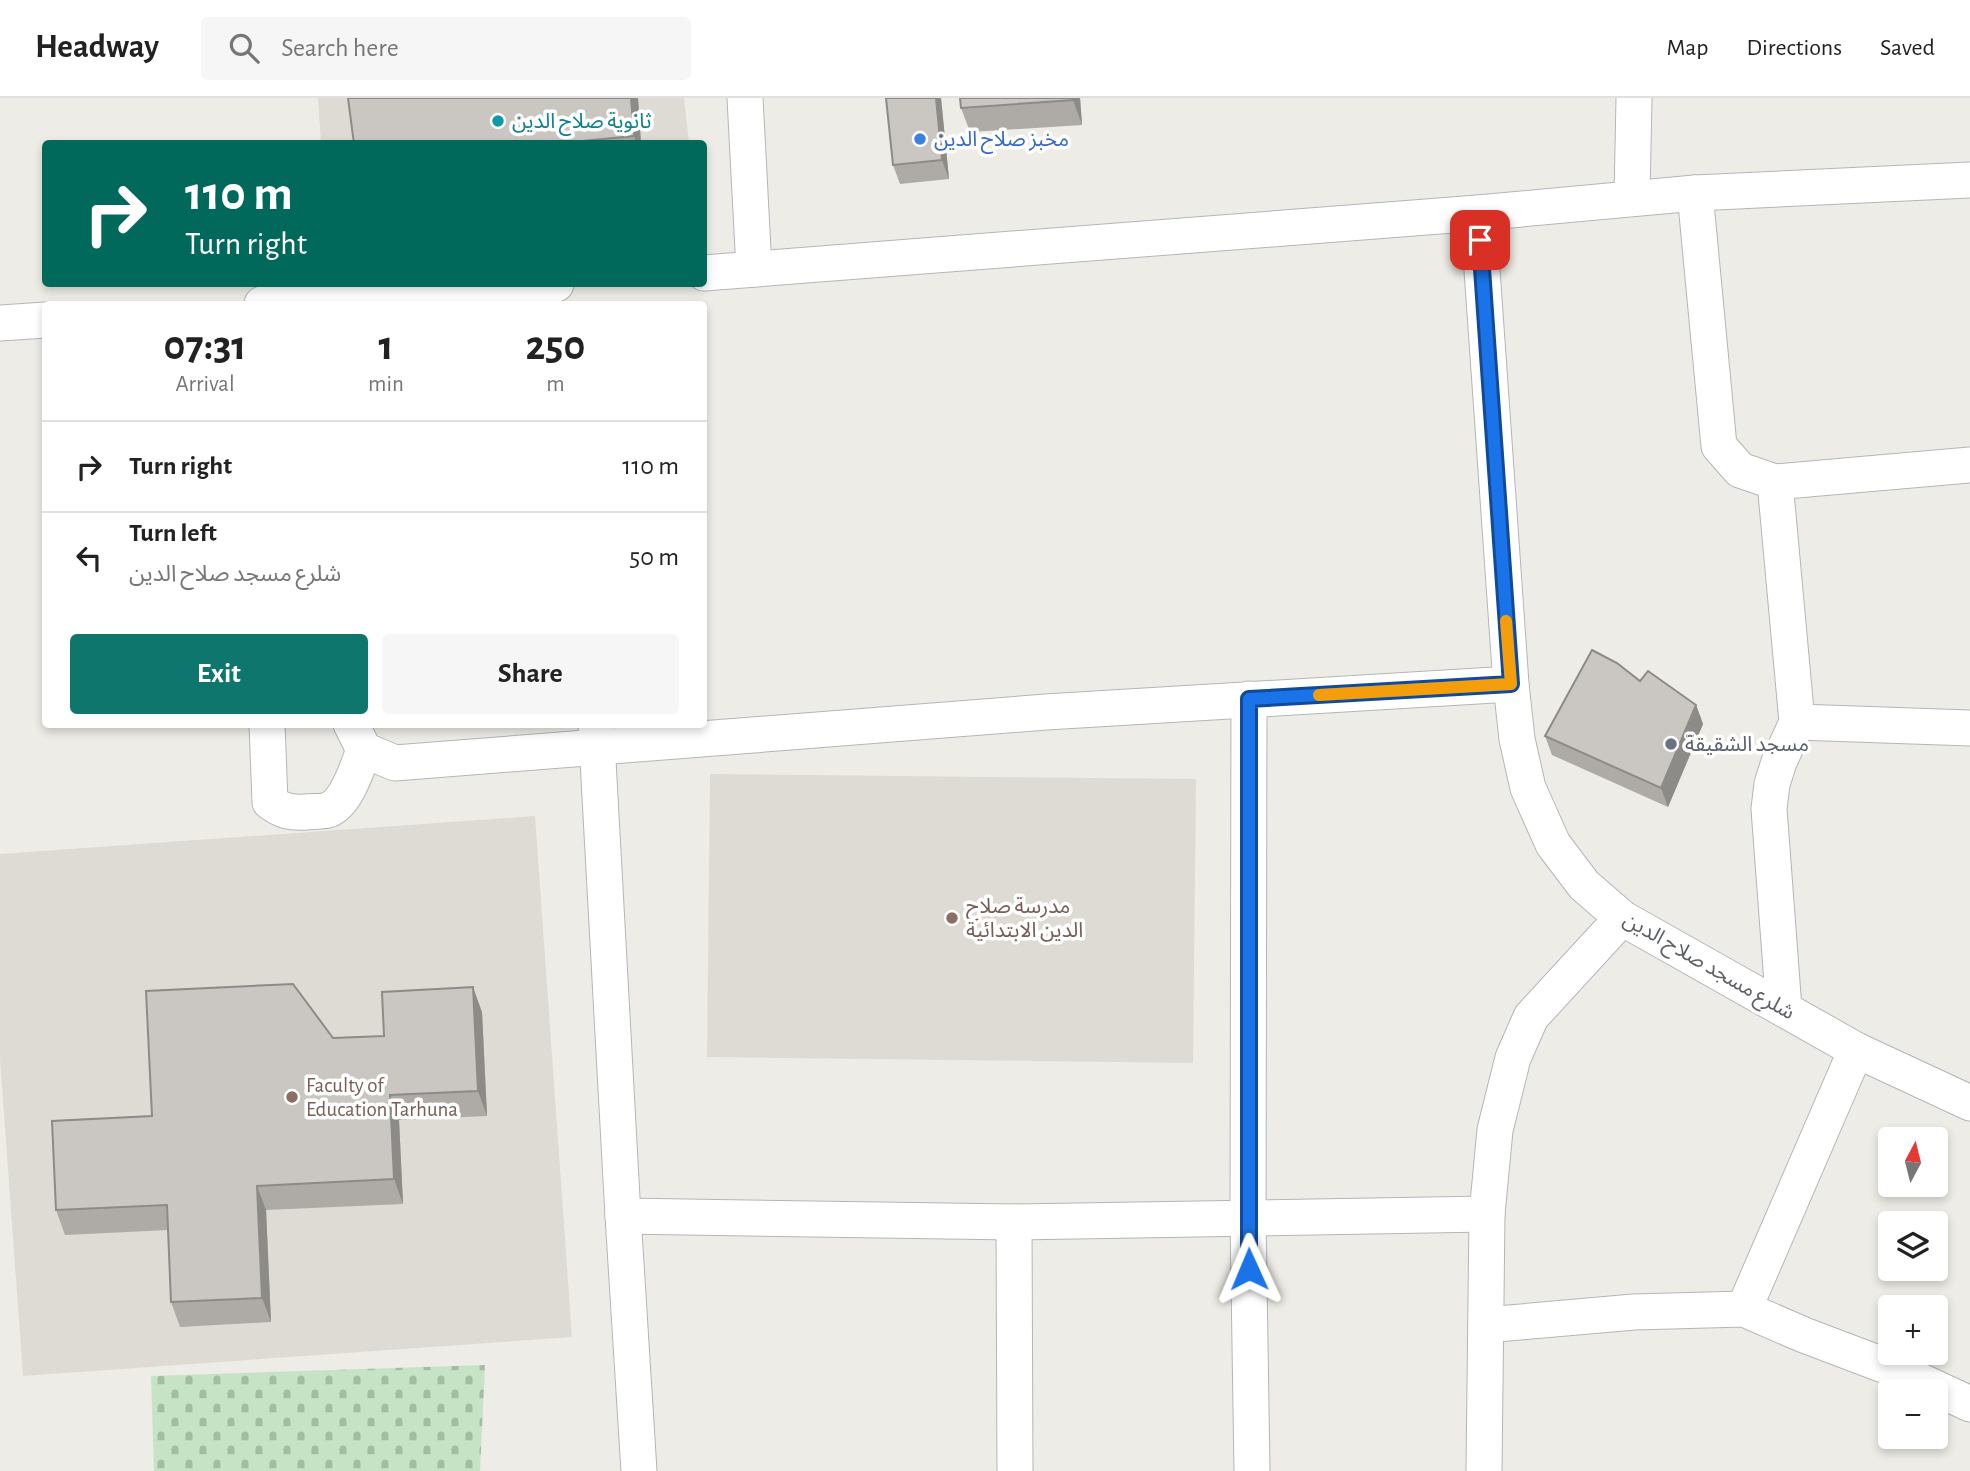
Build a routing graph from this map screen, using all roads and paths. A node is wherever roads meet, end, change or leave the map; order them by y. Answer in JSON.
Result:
{"nodes":[{"id":1,"x":745,"y":98,"type":"edge"},
{"id":2,"x":1634,"y":98,"type":"edge"},
{"id":3,"x":1970,"y":180,"type":"edge"},
{"id":4,"x":1695,"y":193,"type":"junction"},
{"id":5,"x":1632,"y":198,"type":"junction"},
{"id":6,"x":1478,"y":213,"type":"junction"},
{"id":7,"x":754,"y":269,"type":"junction"},
{"id":8,"x":707,"y":272,"type":"edge"},
{"id":9,"x":512,"y":287,"type":"edge"},
{"id":10,"x":306,"y":301,"type":"edge"},
{"id":11,"x":42,"y":320,"type":"edge"},
{"id":12,"x":0,"y":323,"type":"edge"},
{"id":13,"x":1970,"y":465,"type":"edge"},
{"id":14,"x":1775,"y":482,"type":"junction"},
{"id":15,"x":1511,"y":684,"type":"junction"},
{"id":16,"x":1249,"y":699,"type":"junction"},
{"id":17,"x":1797,"y":722,"type":"junction"},
{"id":18,"x":267,"y":728,"type":"edge"},
{"id":19,"x":1970,"y":728,"type":"edge"},
{"id":20,"x":597,"y":735,"type":"edge"},
{"id":21,"x":357,"y":737,"type":"edge"},
{"id":22,"x":1622,"y":918,"type":"junction"},
{"id":23,"x":1784,"y":1009,"type":"junction"},
{"id":24,"x":1856,"y":1050,"type":"junction"},
{"id":25,"x":1970,"y":1103,"type":"edge"},
{"id":26,"x":1486,"y":1214,"type":"junction"},
{"id":27,"x":623,"y":1216,"type":"junction"},
{"id":28,"x":1248,"y":1219,"type":"junction"},
{"id":29,"x":1014,"y":1222,"type":"junction"},
{"id":30,"x":1744,"y":1309,"type":"junction"},
{"id":31,"x":1486,"y":1325,"type":"junction"},
{"id":32,"x":1970,"y":1404,"type":"edge"},
{"id":33,"x":639,"y":1471,"type":"edge"},
{"id":34,"x":1015,"y":1471,"type":"edge"},
{"id":35,"x":1252,"y":1471,"type":"edge"},
{"id":36,"x":1484,"y":1471,"type":"edge"}],
"edges":[{"from":1,"to":7,"type":"street"},
{"from":2,"to":5,"type":"street"},
{"from":3,"to":4,"type":"street"},
{"from":4,"to":5,"type":"street"},
{"from":4,"to":14,"type":"street"},
{"from":5,"to":6,"type":"street"},
{"from":6,"to":7,"type":"street"},
{"from":6,"to":15,"type":"street","name":"شلرع مسجد صلاح الدين"},
{"from":7,"to":8,"type":"street"},
{"from":9,"to":10,"type":"street"},
{"from":11,"to":12,"type":"street"},
{"from":13,"to":14,"type":"street"},
{"from":14,"to":17,"type":"street"},
{"from":15,"to":16,"type":"street"},
{"from":15,"to":22,"type":"street","name":"شلرع مسجد صلاح الدين"},
{"from":16,"to":20,"type":"street"},
{"from":16,"to":28,"type":"street"},
{"from":17,"to":19,"type":"street"},
{"from":17,"to":23,"type":"street"},
{"from":18,"to":21,"type":"street"},
{"from":20,"to":21,"type":"street"},
{"from":20,"to":27,"type":"street"},
{"from":22,"to":23,"type":"street","name":"شلرع مسجد صلاح الدين"},
{"from":22,"to":26,"type":"street"},
{"from":23,"to":24,"type":"street","name":"شلرع مسجد صلاح الدين"},
{"from":24,"to":25,"type":"street","name":"شلرع مسجد صلاح الدين"},
{"from":24,"to":30,"type":"street"},
{"from":26,"to":28,"type":"street"},
{"from":26,"to":31,"type":"street"},
{"from":27,"to":29,"type":"street"},
{"from":27,"to":33,"type":"street"},
{"from":28,"to":29,"type":"street"},
{"from":28,"to":35,"type":"street"},
{"from":29,"to":34,"type":"street"},
{"from":30,"to":31,"type":"street"},
{"from":30,"to":32,"type":"street"},
{"from":31,"to":36,"type":"street"}]}
